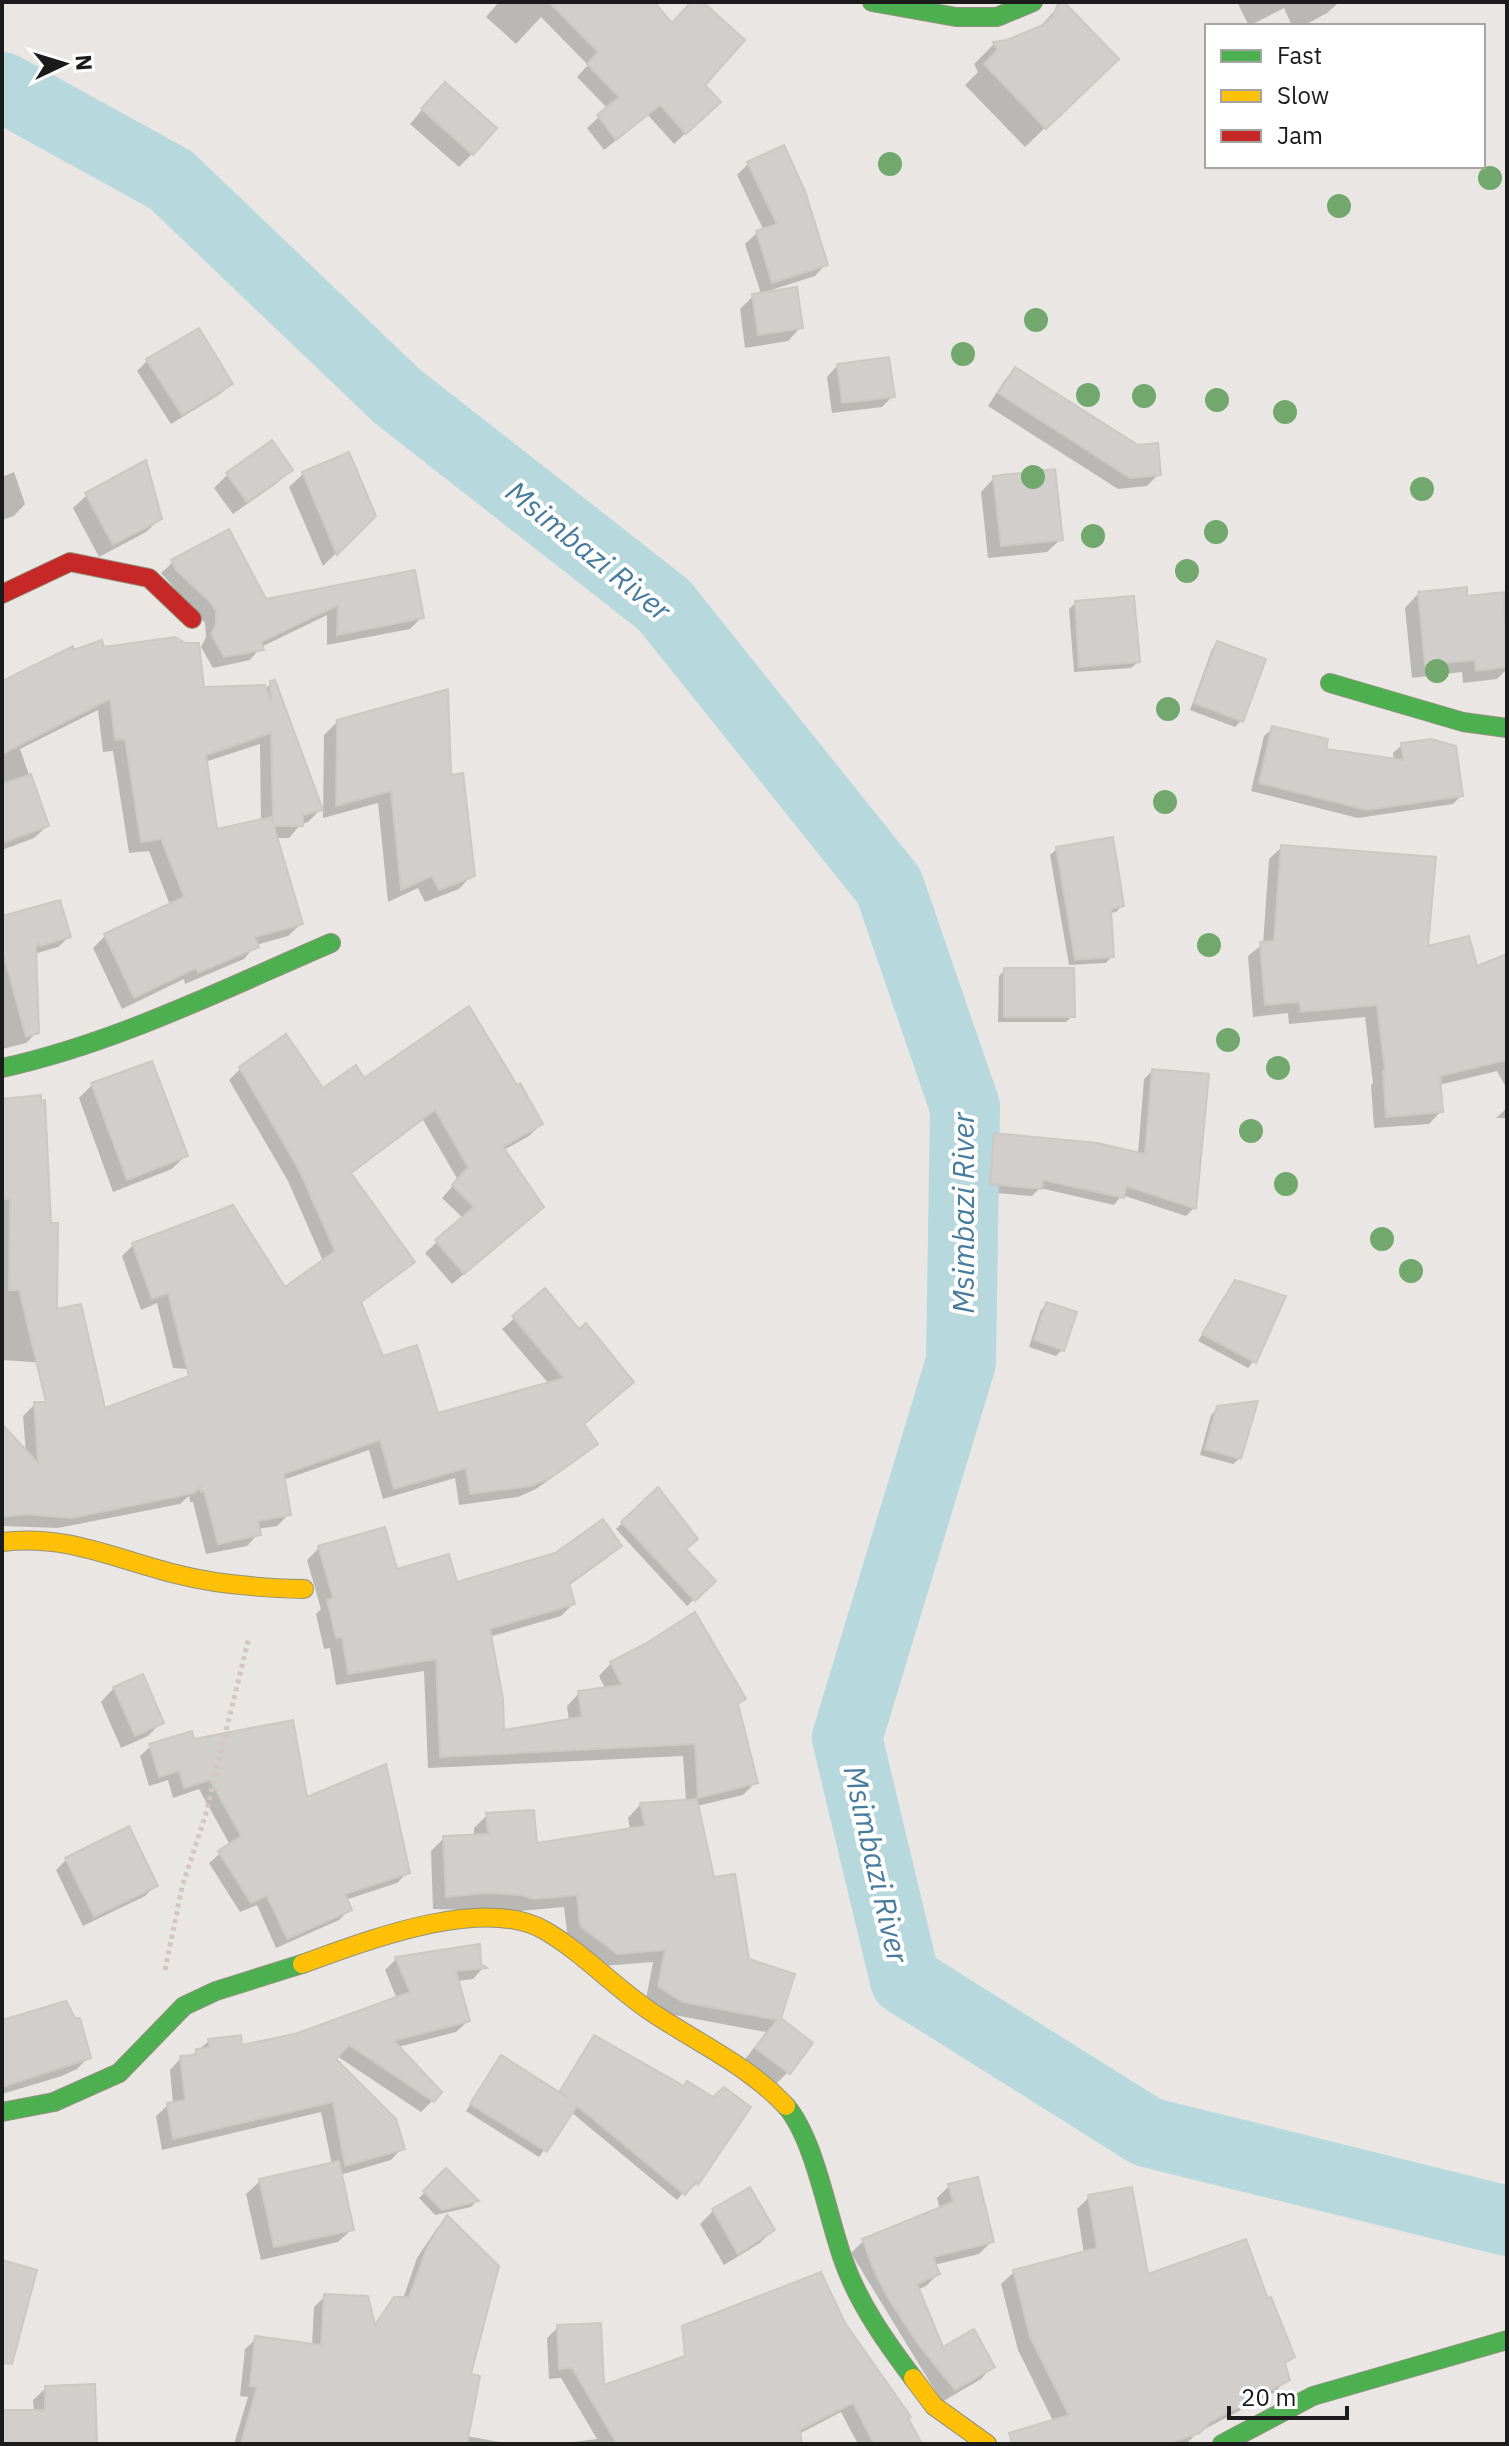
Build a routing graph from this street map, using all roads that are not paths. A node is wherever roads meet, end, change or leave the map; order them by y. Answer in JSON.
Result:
{"nodes":[{"id":1,"x":872,"y":2,"type":"edge"},
{"id":2,"x":1033,"y":2,"type":"edge"},
{"id":3,"x":2,"y":594,"type":"edge"},
{"id":4,"x":192,"y":619,"type":"dead end"},
{"id":5,"x":1330,"y":683,"type":"dead end"},
{"id":6,"x":1507,"y":728,"type":"edge"},
{"id":7,"x":331,"y":943,"type":"dead end"},
{"id":8,"x":2,"y":1068,"type":"edge"},
{"id":9,"x":2,"y":1542,"type":"edge"},
{"id":10,"x":304,"y":1589,"type":"dead end"},
{"id":11,"x":2,"y":2112,"type":"edge"},
{"id":12,"x":1507,"y":2340,"type":"edge"},
{"id":13,"x":987,"y":2444,"type":"edge"},
{"id":14,"x":1222,"y":2444,"type":"edge"}],
"edges":[{"from":1,"to":2,"type":"street"},
{"from":3,"to":4,"type":"street"},
{"from":5,"to":6,"type":"street"},
{"from":7,"to":8,"type":"street"},
{"from":9,"to":10,"type":"street"},
{"from":11,"to":13,"type":"street"},
{"from":12,"to":14,"type":"street"}]}
